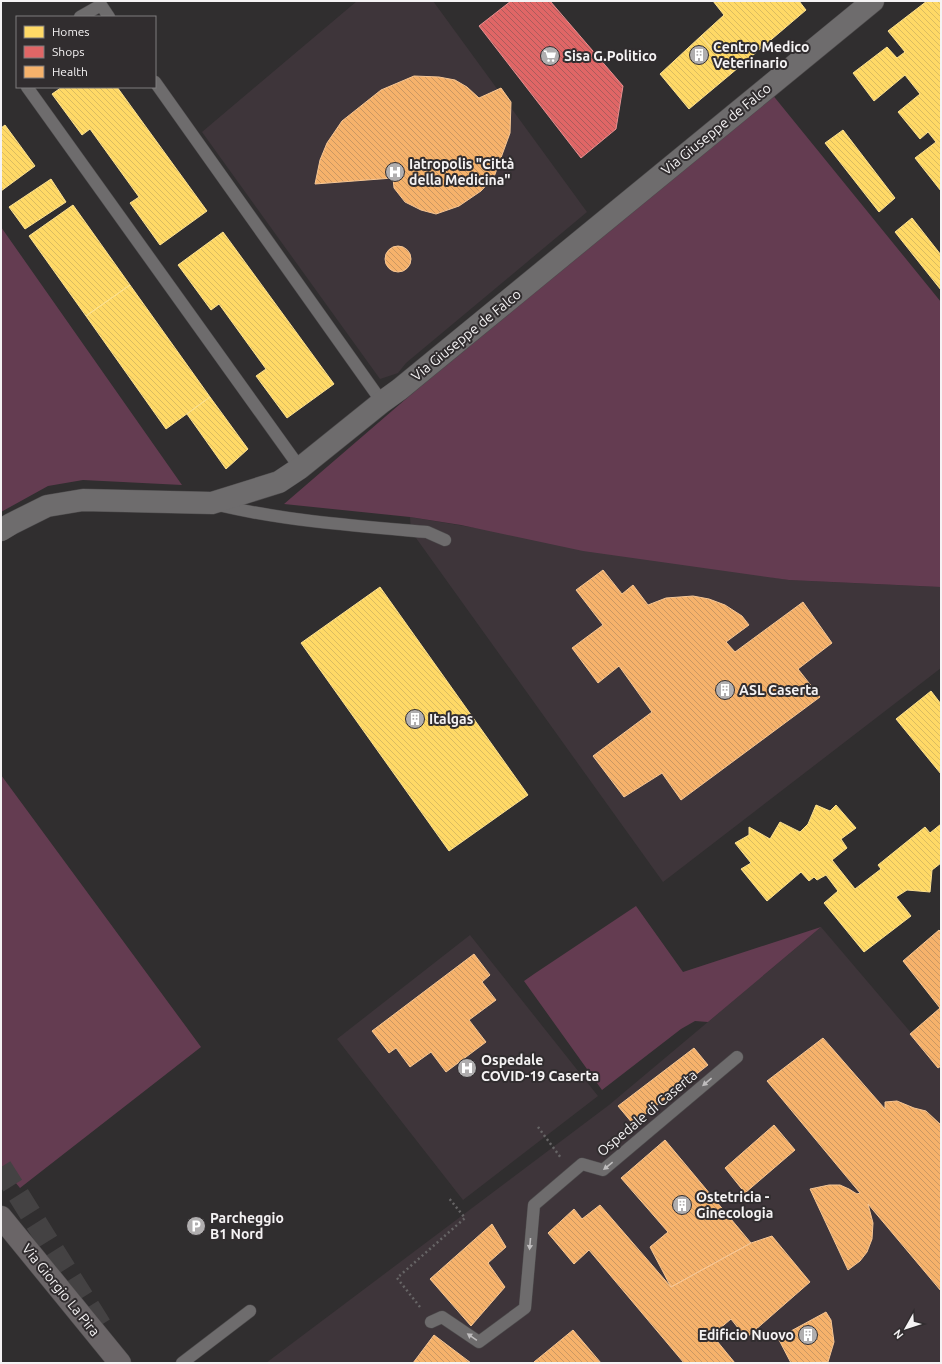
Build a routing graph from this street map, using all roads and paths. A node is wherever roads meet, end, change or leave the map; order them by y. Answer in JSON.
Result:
{"nodes":[{"id":1,"x":873,"y":1,"type":"edge"},
{"id":2,"x":82,"y":16,"type":"edge"},
{"id":3,"x":108,"y":16,"type":"edge"},
{"id":4,"x":156,"y":83,"type":"edge"},
{"id":5,"x":28,"y":88,"type":"edge"},
{"id":6,"x":382,"y":402,"type":"junction"},
{"id":7,"x":300,"y":468,"type":"junction"},
{"id":8,"x":212,"y":503,"type":"junction"},
{"id":9,"x":1,"y":530,"type":"edge"},
{"id":10,"x":445,"y":540,"type":"dead end"},
{"id":11,"x":737,"y":1057,"type":"dead end"},
{"id":12,"x":538,"y":1127,"type":"dead end"},
{"id":13,"x":572,"y":1173,"type":"junction"},
{"id":14,"x":448,"y":1197,"type":"dead end"},
{"id":15,"x":1,"y":1217,"type":"edge"},
{"id":16,"x":250,"y":1311,"type":"dead end"},
{"id":17,"x":431,"y":1322,"type":"joint"},
{"id":18,"x":120,"y":1363,"type":"edge"},
{"id":19,"x":182,"y":1363,"type":"edge"}],
"edges":[{"from":1,"to":6,"type":"street","name":"Via Giuseppe de Falco"},
{"from":2,"to":3,"type":"lane"},
{"from":4,"to":6,"type":"lane"},
{"from":5,"to":7,"type":"lane"},
{"from":6,"to":7,"type":"street","name":"Via Giuseppe de Falco"},
{"from":7,"to":8,"type":"street","name":"Via Giuseppe de Falco"},
{"from":8,"to":9,"type":"street","name":"Via Giuseppe de Falco"},
{"from":8,"to":10,"type":"lane"},
{"from":11,"to":13,"type":"lane","name":"Ospedale di Caserta","one_way":true},
{"from":12,"to":13,"type":"path"},
{"from":13,"to":17,"type":"lane","name":"Ospedale di Caserta","one_way":true},
{"from":14,"to":17,"type":"path"},
{"from":15,"to":18,"type":"street","name":"Via Giorgio La Pira"},
{"from":16,"to":19,"type":"lane"}]}
